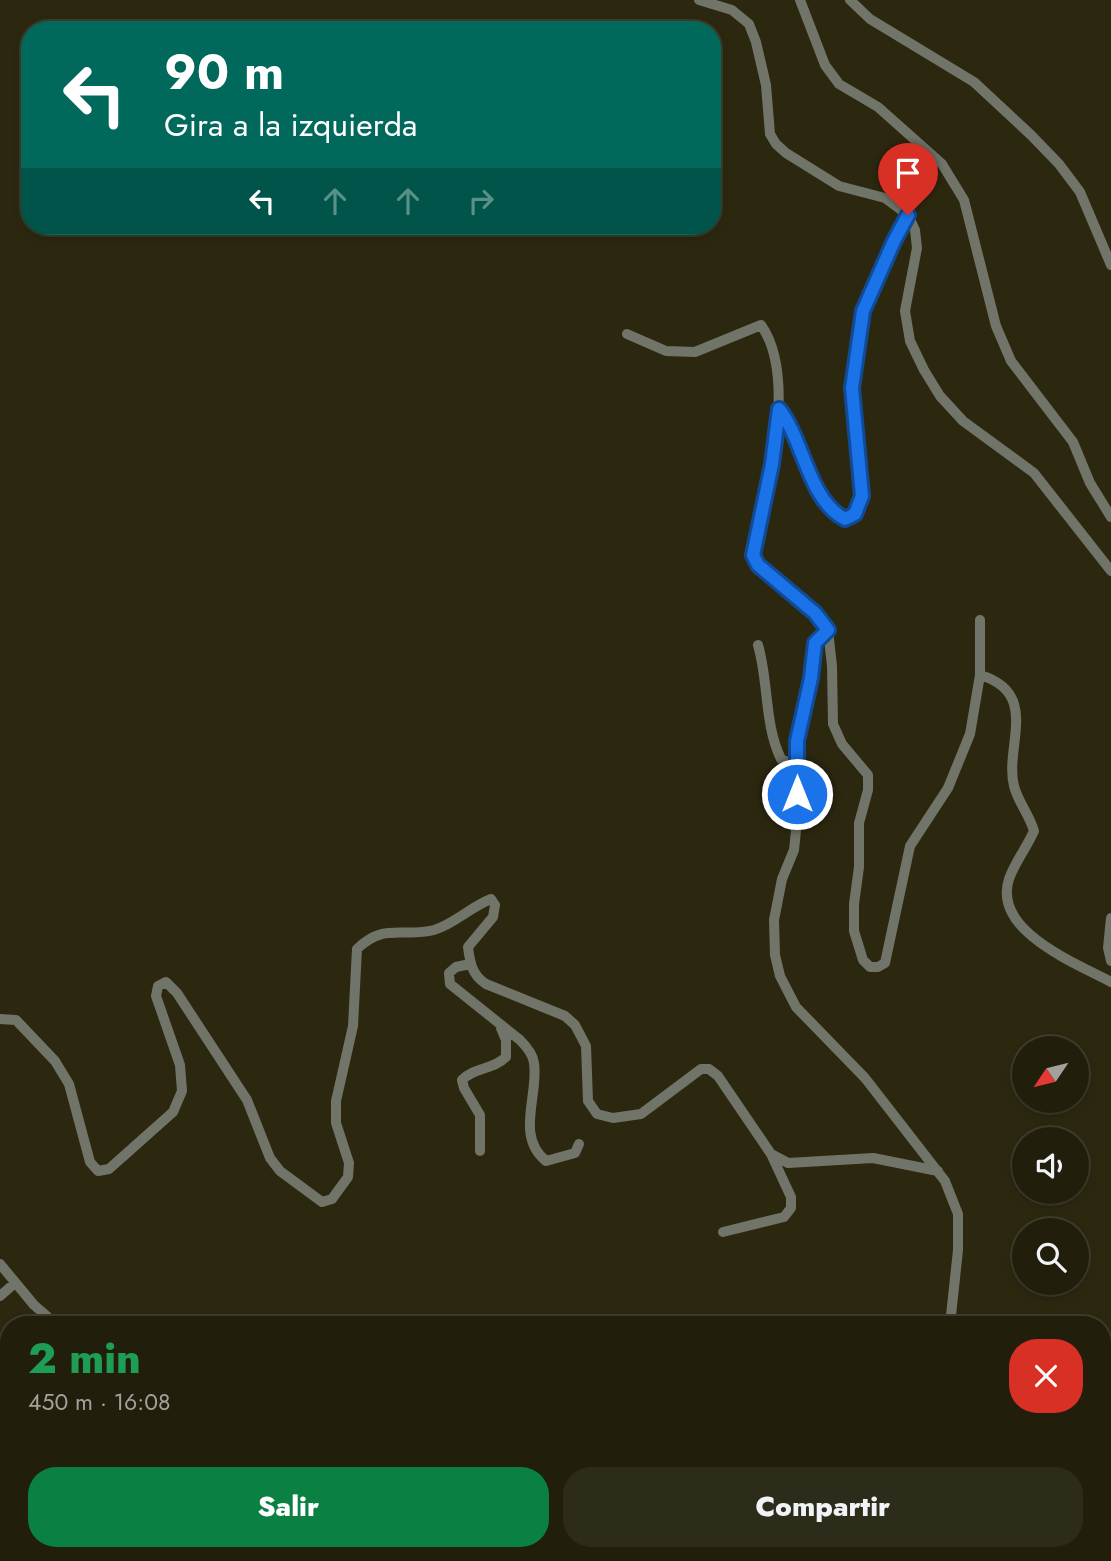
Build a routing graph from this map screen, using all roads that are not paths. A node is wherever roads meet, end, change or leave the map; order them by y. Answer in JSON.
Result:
{"nodes":[{"id":1,"x":699,"y":0,"type":"edge"},
{"id":2,"x":800,"y":0,"type":"edge"},
{"id":3,"x":850,"y":0,"type":"edge"},
{"id":4,"x":908,"y":215,"type":"junction"},
{"id":5,"x":1111,"y":265,"type":"edge"},
{"id":6,"x":627,"y":334,"type":"dead end"},
{"id":7,"x":779,"y":409,"type":"junction"},
{"id":8,"x":1111,"y":517,"type":"edge"},
{"id":9,"x":1111,"y":571,"type":"edge"},
{"id":10,"x":979,"y":620,"type":"dead end"},
{"id":11,"x":828,"y":630,"type":"junction"},
{"id":12,"x":758,"y":645,"type":"dead end"},
{"id":13,"x":980,"y":675,"type":"junction"},
{"id":14,"x":797,"y":766,"type":"junction"},
{"id":15,"x":1111,"y":918,"type":"edge"},
{"id":16,"x":1111,"y":961,"type":"edge"},
{"id":17,"x":470,"y":964,"type":"junction"},
{"id":18,"x":1111,"y":982,"type":"edge"},
{"id":19,"x":0,"y":1019,"type":"edge"},
{"id":20,"x":500,"y":1025,"type":"junction"},
{"id":21,"x":579,"y":1144,"type":"dead end"},
{"id":22,"x":480,"y":1151,"type":"dead end"},
{"id":23,"x":771,"y":1154,"type":"junction"},
{"id":24,"x":938,"y":1171,"type":"junction"},
{"id":25,"x":723,"y":1232,"type":"dead end"},
{"id":26,"x":0,"y":1264,"type":"edge"},
{"id":27,"x":15,"y":1283,"type":"junction"},
{"id":28,"x":0,"y":1296,"type":"edge"},
{"id":29,"x":47,"y":1316,"type":"edge"},
{"id":30,"x":951,"y":1316,"type":"edge"}],
"edges":[{"from":1,"to":4,"type":"street"},
{"from":2,"to":8,"type":"street"},
{"from":3,"to":5,"type":"street"},
{"from":4,"to":7,"type":"street"},
{"from":4,"to":9,"type":"street"},
{"from":6,"to":7,"type":"street"},
{"from":7,"to":11,"type":"street"},
{"from":10,"to":13,"type":"street"},
{"from":11,"to":13,"type":"street"},
{"from":11,"to":14,"type":"street"},
{"from":12,"to":14,"type":"street"},
{"from":13,"to":18,"type":"street"},
{"from":14,"to":24,"type":"street"},
{"from":15,"to":16,"type":"street"},
{"from":17,"to":19,"type":"street"},
{"from":17,"to":20,"type":"street"},
{"from":17,"to":23,"type":"street"},
{"from":20,"to":21,"type":"street"},
{"from":20,"to":22,"type":"street"},
{"from":23,"to":24,"type":"street"},
{"from":23,"to":25,"type":"street"},
{"from":24,"to":30,"type":"street"},
{"from":26,"to":27,"type":"street"},
{"from":27,"to":28,"type":"street"},
{"from":27,"to":29,"type":"street"}]}
